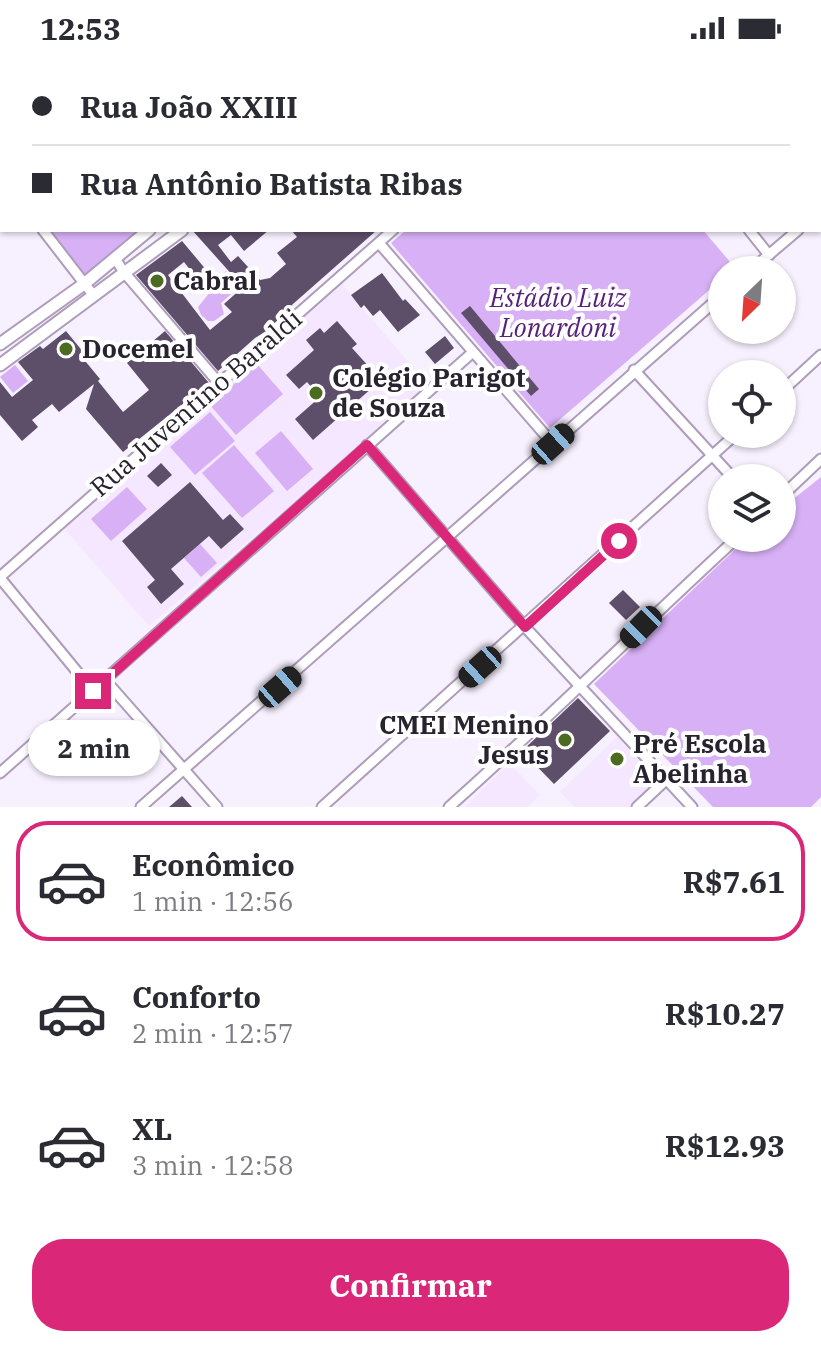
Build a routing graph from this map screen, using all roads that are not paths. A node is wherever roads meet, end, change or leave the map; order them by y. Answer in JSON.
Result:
{"nodes":[{"id":1,"x":45,"y":232,"type":"edge"},
{"id":2,"x":147,"y":232,"type":"edge"},
{"id":3,"x":176,"y":232,"type":"edge"},
{"id":4,"x":391,"y":232,"type":"edge"},
{"id":5,"x":751,"y":232,"type":"edge"},
{"id":6,"x":796,"y":232,"type":"edge"},
{"id":7,"x":379,"y":243,"type":"junction"},
{"id":8,"x":769,"y":255,"type":"joint"},
{"id":9,"x":115,"y":258,"type":"junction"},
{"id":10,"x":123,"y":271,"type":"junction"},
{"id":11,"x":84,"y":284,"type":"junction"},
{"id":12,"x":94,"y":296,"type":"junction"},
{"id":13,"x":708,"y":307,"type":"edge"},
{"id":14,"x":1,"y":341,"type":"edge"},
{"id":15,"x":473,"y":352,"type":"junction"},
{"id":16,"x":15,"y":354,"type":"junction"},
{"id":17,"x":821,"y":355,"type":"edge"},
{"id":18,"x":0,"y":365,"type":"edge"},
{"id":19,"x":634,"y":370,"type":"junction"},
{"id":20,"x":796,"y":378,"type":"edge"},
{"id":21,"x":218,"y":382,"type":"junction"},
{"id":22,"x":553,"y":444,"type":"junction"},
{"id":23,"x":367,"y":445,"type":"junction"},
{"id":24,"x":721,"y":448,"type":"edge"},
{"id":25,"x":712,"y":456,"type":"junction"},
{"id":26,"x":821,"y":459,"type":"edge"},
{"id":27,"x":720,"y":464,"type":"edge"},
{"id":28,"x":796,"y":483,"type":"edge"},
{"id":29,"x":447,"y":540,"type":"junction"},
{"id":30,"x":722,"y":552,"type":"edge"},
{"id":31,"x":0,"y":578,"type":"edge"},
{"id":32,"x":525,"y":627,"type":"junction"},
{"id":33,"x":106,"y":681,"type":"junction"},
{"id":34,"x":580,"y":688,"type":"junction"},
{"id":35,"x":93,"y":691,"type":"junction"},
{"id":36,"x":184,"y":771,"type":"junction"},
{"id":37,"x":0,"y":773,"type":"edge"},
{"id":38,"x":667,"y":779,"type":"junction"},
{"id":39,"x":141,"y":807,"type":"edge"},
{"id":40,"x":217,"y":807,"type":"edge"},
{"id":41,"x":322,"y":807,"type":"edge"},
{"id":42,"x":449,"y":807,"type":"edge"},
{"id":43,"x":637,"y":807,"type":"edge"},
{"id":44,"x":692,"y":807,"type":"edge"}],
"edges":[{"from":1,"to":11,"type":"street"},
{"from":2,"to":9,"type":"street"},
{"from":3,"to":10,"type":"street"},
{"from":4,"to":7,"type":"street","name":"Rua Juventino Baraldi"},
{"from":5,"to":8,"type":"street"},
{"from":6,"to":8,"type":"street"},
{"from":7,"to":15,"type":"street"},
{"from":7,"to":21,"type":"street","name":"Rua Juventino Baraldi"},
{"from":9,"to":10,"type":"street"},
{"from":9,"to":11,"type":"street"},
{"from":10,"to":12,"type":"street"},
{"from":10,"to":21,"type":"street"},
{"from":11,"to":12,"type":"street"},
{"from":11,"to":14,"type":"street"},
{"from":12,"to":16,"type":"street"},
{"from":13,"to":19,"type":"street"},
{"from":14,"to":16,"type":"street"},
{"from":15,"to":22,"type":"street"},
{"from":15,"to":23,"type":"street"},
{"from":16,"to":18,"type":"street"},
{"from":17,"to":20,"type":"street"},
{"from":19,"to":22,"type":"street"},
{"from":19,"to":25,"type":"street"},
{"from":21,"to":31,"type":"street","name":"Rua Juventino Baraldi"},
{"from":22,"to":29,"type":"street"},
{"from":23,"to":29,"type":"street"},
{"from":23,"to":33,"type":"street"},
{"from":24,"to":25,"type":"street"},
{"from":25,"to":27,"type":"street"},
{"from":25,"to":32,"type":"street"},
{"from":26,"to":28,"type":"street"},
{"from":29,"to":32,"type":"street"},
{"from":29,"to":36,"type":"street"},
{"from":30,"to":34,"type":"street"},
{"from":31,"to":35,"type":"street"},
{"from":32,"to":34,"type":"street"},
{"from":32,"to":41,"type":"street"},
{"from":33,"to":35,"type":"street"},
{"from":33,"to":36,"type":"street"},
{"from":34,"to":38,"type":"street"},
{"from":34,"to":42,"type":"street"},
{"from":35,"to":37,"type":"street"},
{"from":36,"to":39,"type":"street"},
{"from":36,"to":40,"type":"street"},
{"from":38,"to":43,"type":"street"},
{"from":38,"to":44,"type":"street"}]}
